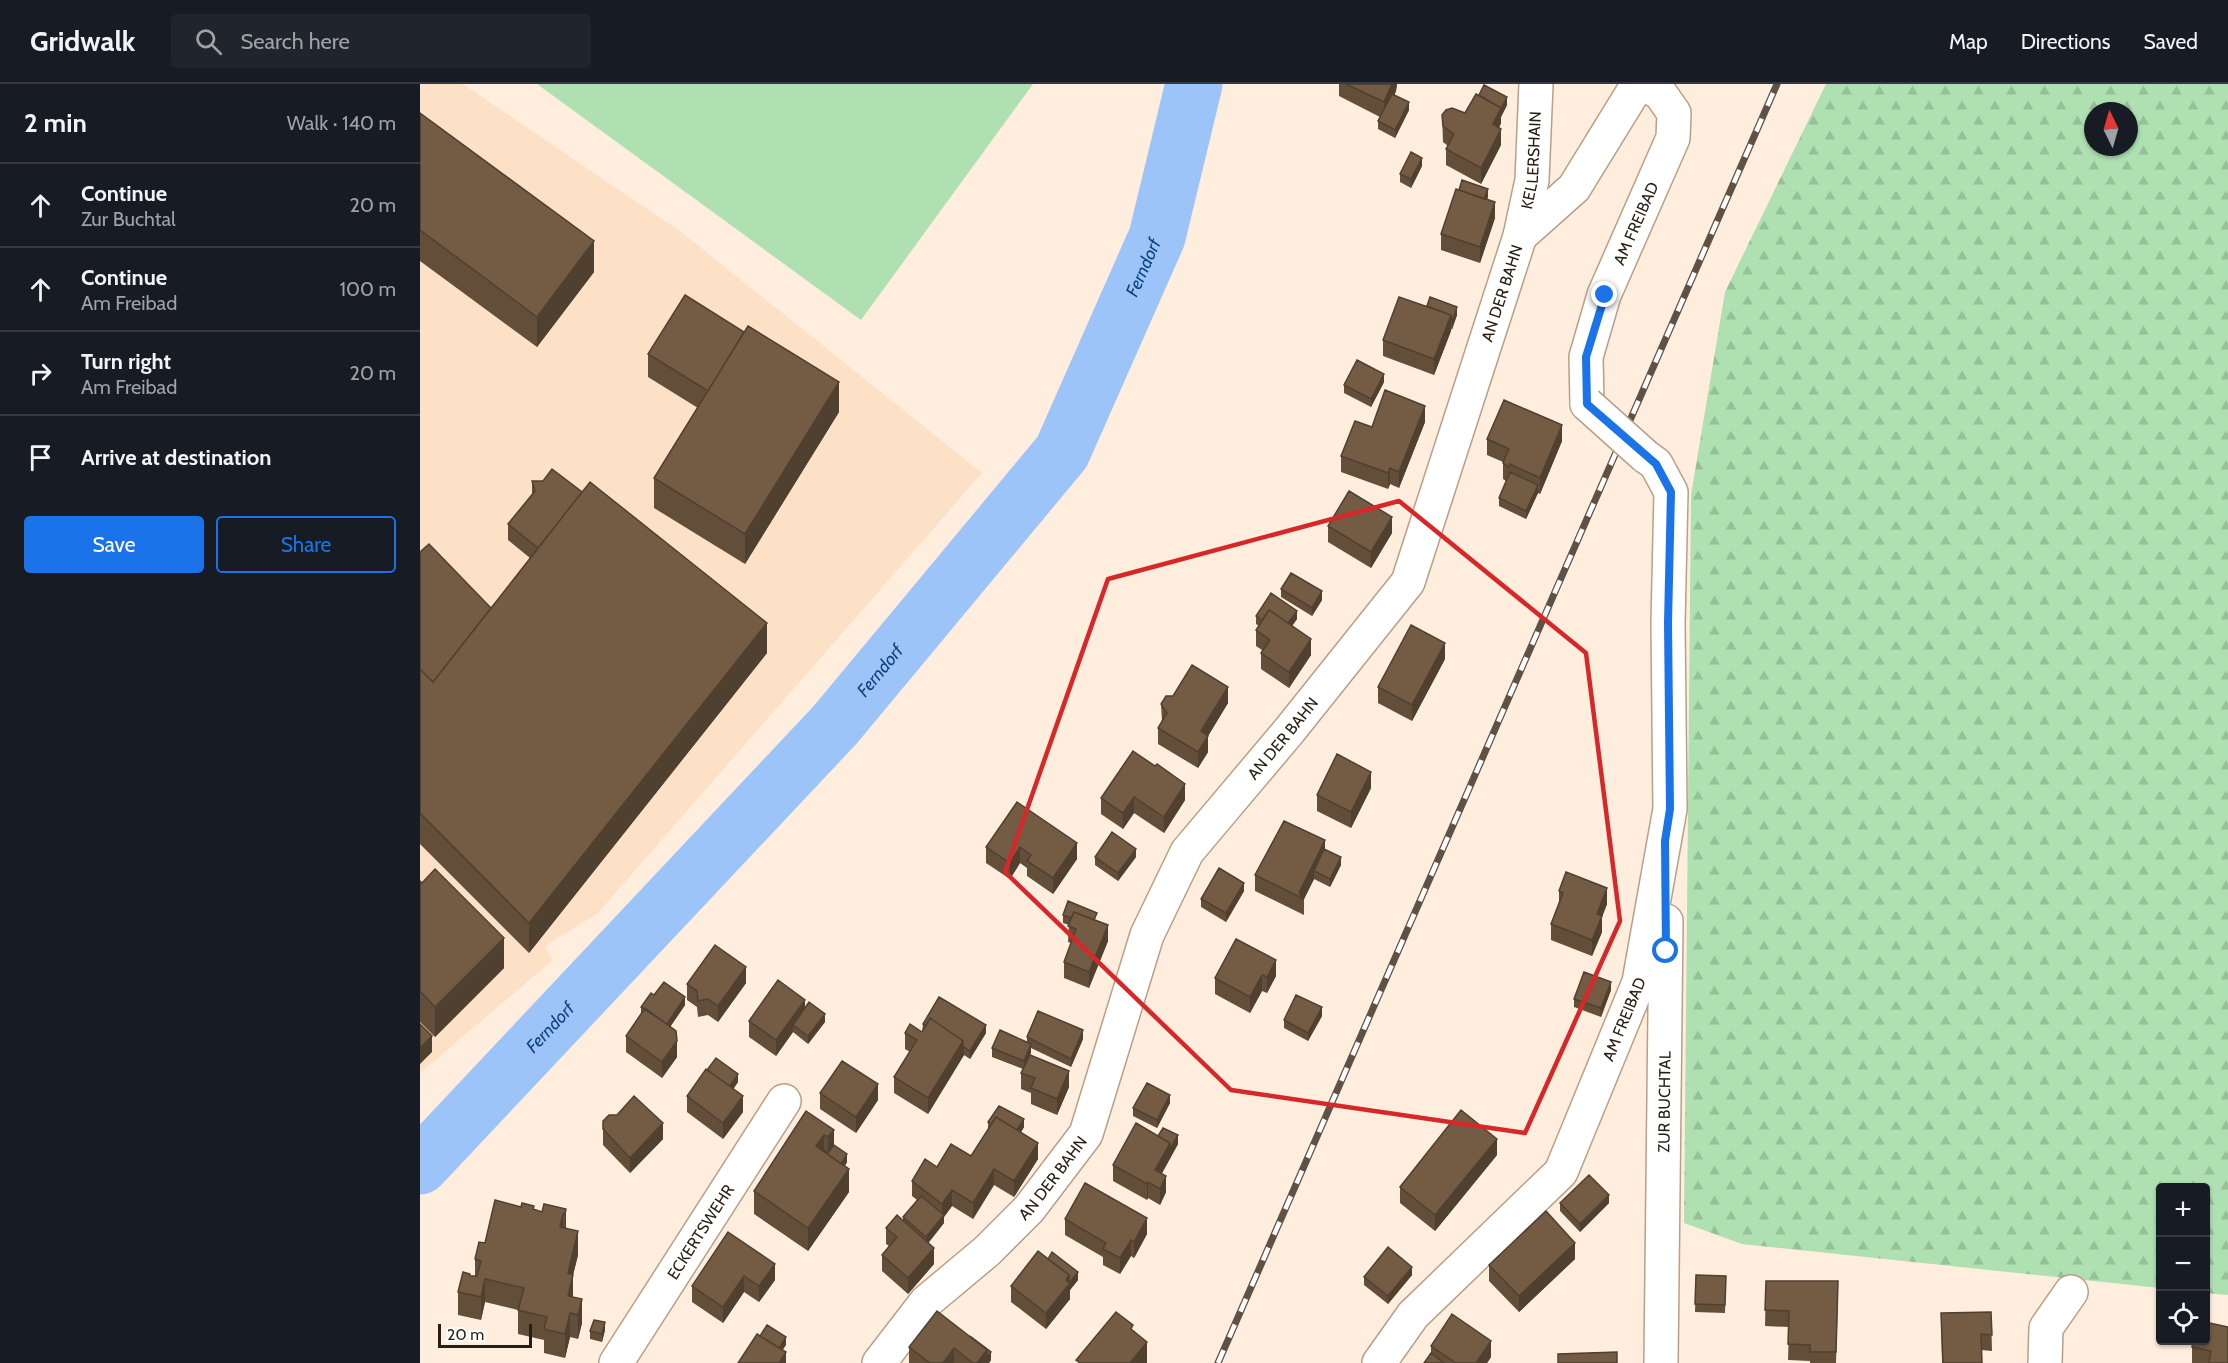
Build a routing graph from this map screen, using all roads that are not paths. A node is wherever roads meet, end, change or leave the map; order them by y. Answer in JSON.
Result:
{"nodes":[{"id":1,"x":1536,"y":84,"type":"edge"},
{"id":2,"x":1638,"y":84,"type":"edge"},
{"id":3,"x":1644,"y":84,"type":"edge"},
{"id":4,"x":1520,"y":236,"type":"junction"},
{"id":5,"x":1665,"y":841,"type":"junction"},
{"id":6,"x":784,"y":1101,"type":"dead end"},
{"id":7,"x":2071,"y":1292,"type":"dead end"},
{"id":8,"x":616,"y":1363,"type":"edge"},
{"id":9,"x":879,"y":1363,"type":"edge"},
{"id":10,"x":1379,"y":1363,"type":"edge"},
{"id":11,"x":1661,"y":1363,"type":"edge"},
{"id":12,"x":2045,"y":1363,"type":"edge"}],
"edges":[{"from":1,"to":4,"type":"street","name":"KELLERSHAIN"},
{"from":2,"to":4,"type":"street","name":"AN DER BAHN"},
{"from":3,"to":5,"type":"street","name":"AM FREIBAD","bridge":true},
{"from":4,"to":9,"type":"street","name":"AN DER BAHN"},
{"from":5,"to":10,"type":"street","name":"AM FREIBAD"},
{"from":5,"to":11,"type":"street","name":"ZUR BUCHTAL"},
{"from":6,"to":8,"type":"street","name":"ECKERTSWEHR"},
{"from":7,"to":12,"type":"street"}]}
